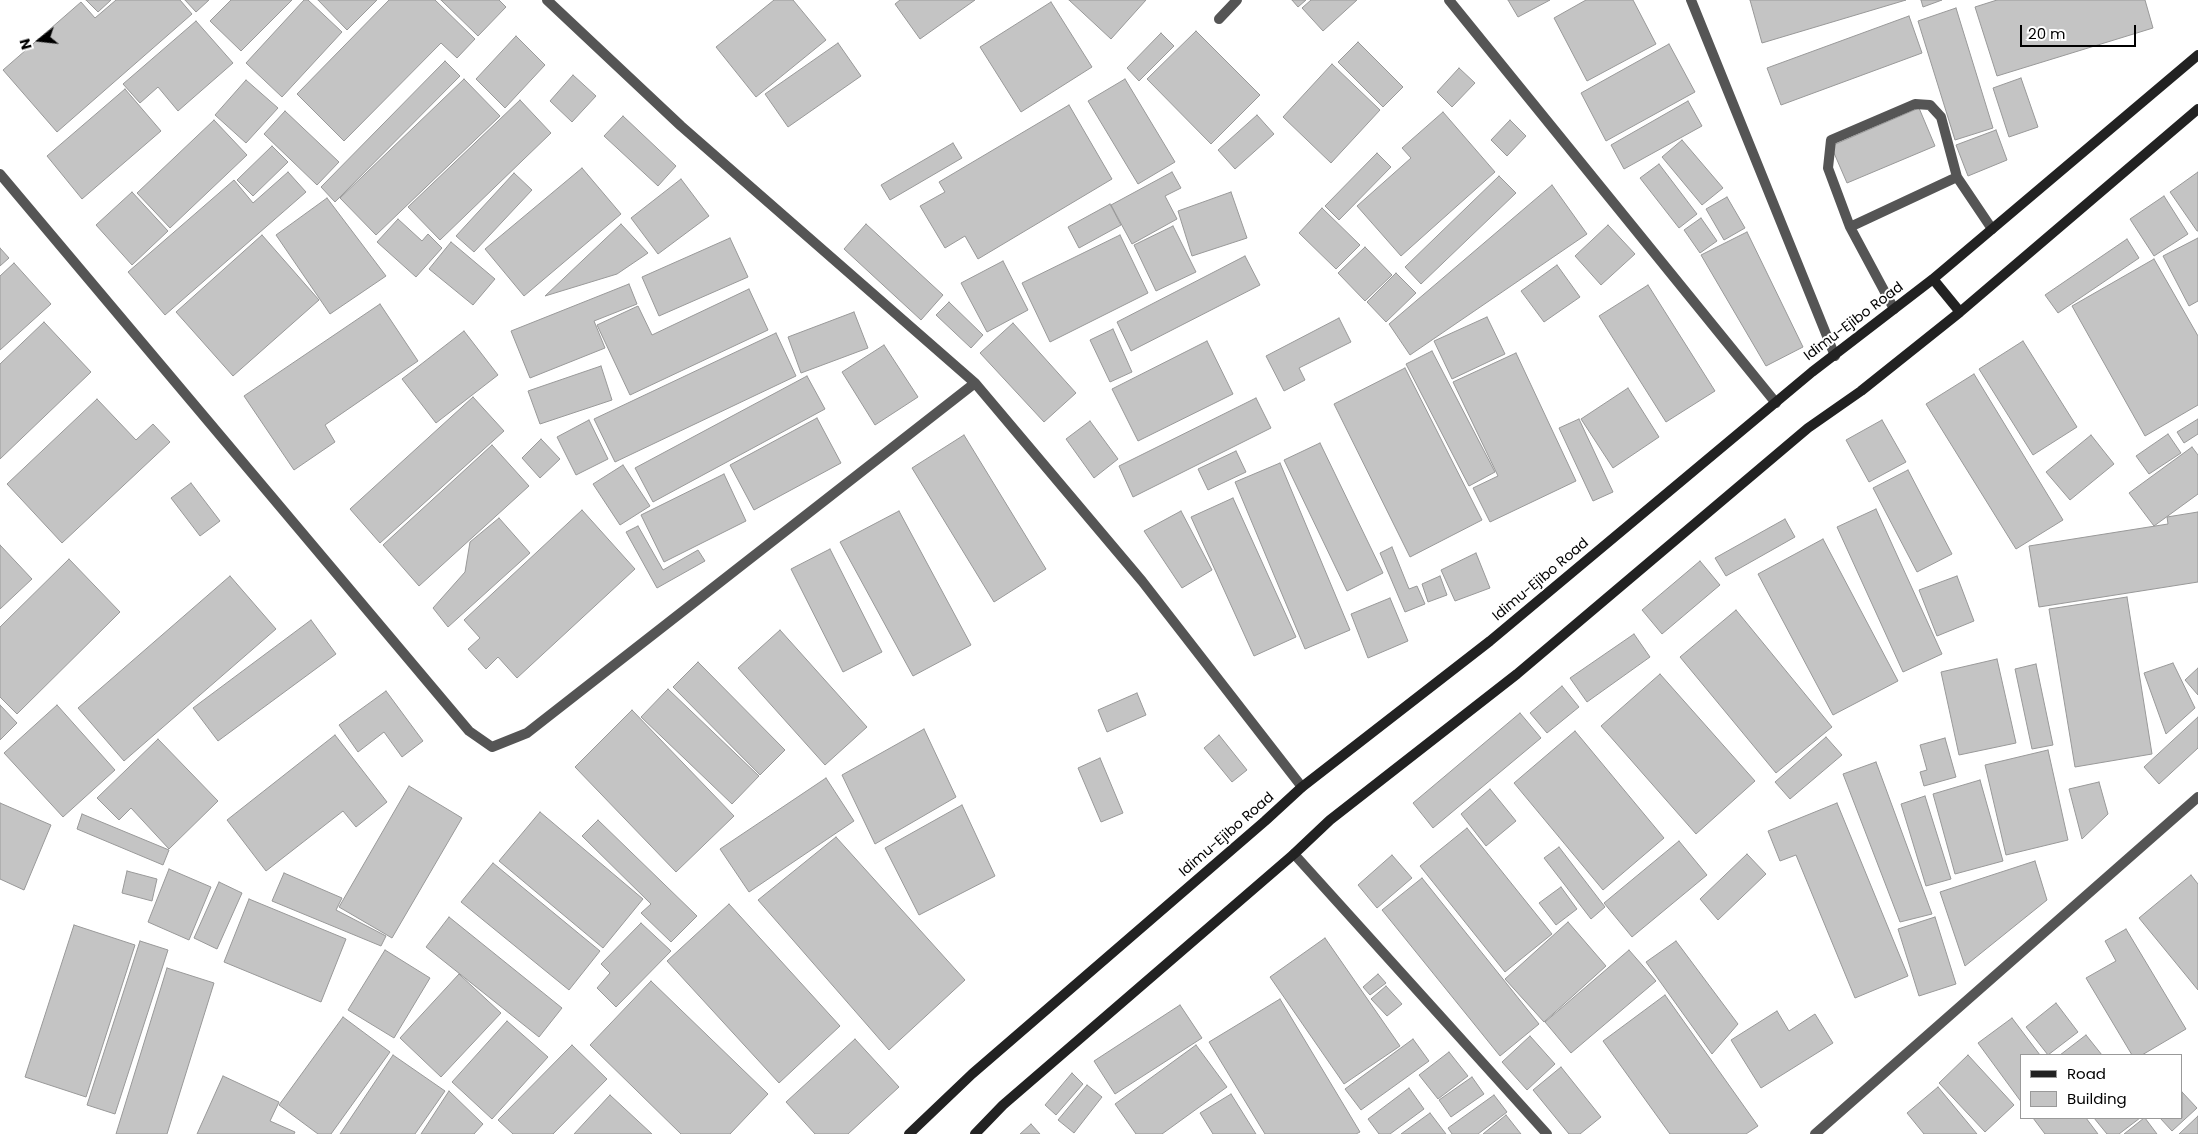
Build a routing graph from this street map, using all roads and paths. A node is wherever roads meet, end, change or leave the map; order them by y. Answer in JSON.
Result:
{"nodes":[{"id":1,"x":547,"y":0,"type":"edge"},
{"id":2,"x":1237,"y":0,"type":"edge"},
{"id":3,"x":1449,"y":0,"type":"edge"},
{"id":4,"x":1691,"y":0,"type":"edge"},
{"id":5,"x":1218,"y":19,"type":"dead end"},
{"id":6,"x":2198,"y":55,"type":"edge"},
{"id":7,"x":2198,"y":109,"type":"edge"},
{"id":8,"x":1957,"y":177,"type":"junction"},
{"id":9,"x":1,"y":178,"type":"edge"},
{"id":10,"x":1850,"y":227,"type":"junction"},
{"id":11,"x":1992,"y":229,"type":"junction"},
{"id":12,"x":1933,"y":279,"type":"junction"},
{"id":13,"x":1894,"y":310,"type":"junction"},
{"id":14,"x":1960,"y":312,"type":"junction"},
{"id":15,"x":1835,"y":356,"type":"junction"},
{"id":16,"x":975,"y":383,"type":"junction"},
{"id":17,"x":1776,"y":404,"type":"junction"},
{"id":18,"x":1302,"y":787,"type":"junction"},
{"id":19,"x":2198,"y":797,"type":"edge"},
{"id":20,"x":1294,"y":854,"type":"junction"},
{"id":21,"x":909,"y":1134,"type":"edge"},
{"id":22,"x":975,"y":1134,"type":"edge"},
{"id":23,"x":1547,"y":1134,"type":"edge"},
{"id":24,"x":1815,"y":1134,"type":"edge"}],
"edges":[{"from":1,"to":16,"type":"street"},
{"from":2,"to":5,"type":"street"},
{"from":3,"to":17,"type":"street"},
{"from":4,"to":15,"type":"street"},
{"from":6,"to":11,"type":"main road","name":"Idimu-Ejibo Road"},
{"from":7,"to":14,"type":"main road"},
{"from":8,"to":10,"type":"street"},
{"from":8,"to":10,"type":"street"},
{"from":8,"to":11,"type":"street"},
{"from":9,"to":16,"type":"street"},
{"from":10,"to":13,"type":"street"},
{"from":11,"to":12,"type":"main road","name":"Idimu-Ejibo Road"},
{"from":12,"to":13,"type":"main road","name":"Idimu-Ejibo Road"},
{"from":12,"to":14,"type":"main road"},
{"from":13,"to":15,"type":"main road","name":"Idimu-Ejibo Road"},
{"from":14,"to":20,"type":"main road"},
{"from":15,"to":17,"type":"main road","name":"Idimu-Ejibo Road"},
{"from":16,"to":18,"type":"street"},
{"from":17,"to":18,"type":"main road","name":"Idimu-Ejibo Road"},
{"from":18,"to":21,"type":"main road","name":"Idimu-Ejibo Road"},
{"from":19,"to":24,"type":"street"},
{"from":20,"to":22,"type":"main road"},
{"from":20,"to":23,"type":"street"}]}
